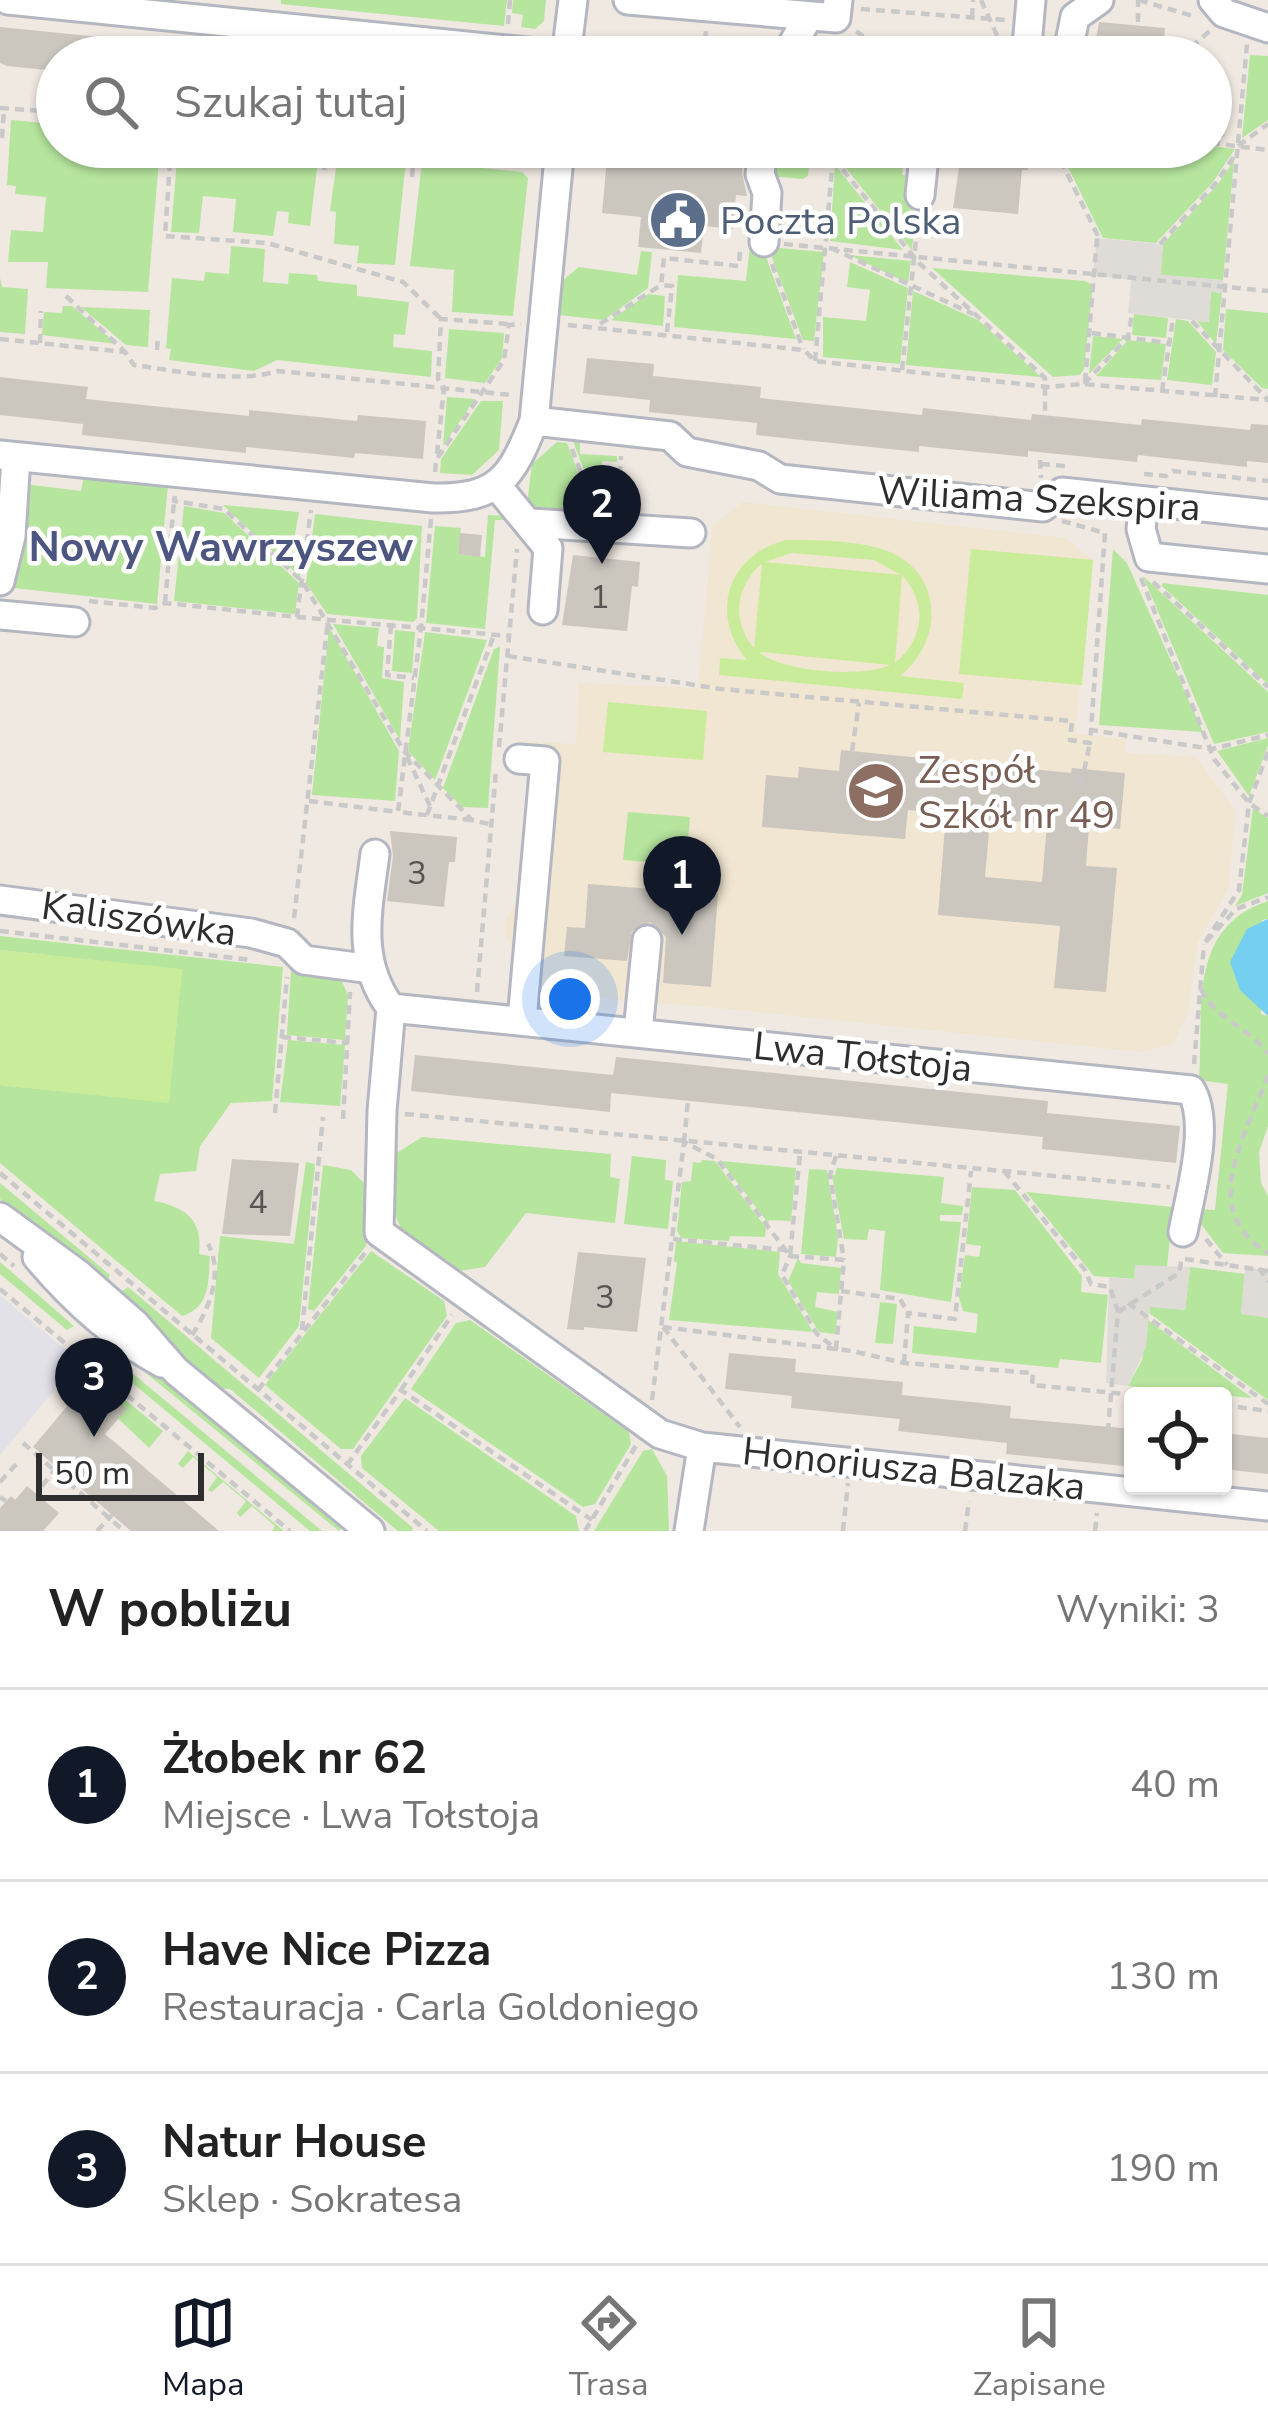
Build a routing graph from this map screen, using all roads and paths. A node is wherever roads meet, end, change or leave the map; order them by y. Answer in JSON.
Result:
{"nodes":[{"id":1,"x":8,"y":0,"type":"edge"},
{"id":2,"x":573,"y":0,"type":"edge"},
{"id":3,"x":628,"y":0,"type":"edge"},
{"id":4,"x":977,"y":0,"type":"edge"},
{"id":5,"x":1099,"y":0,"type":"edge"},
{"id":6,"x":1138,"y":0,"type":"edge"},
{"id":7,"x":1213,"y":0,"type":"edge"},
{"id":8,"x":745,"y":5,"type":"edge"},
{"id":9,"x":709,"y":7,"type":"junction"},
{"id":10,"x":830,"y":10,"type":"edge"},
{"id":11,"x":1030,"y":11,"type":"edge"},
{"id":12,"x":971,"y":17,"type":"junction"},
{"id":13,"x":990,"y":19,"type":"junction"},
{"id":14,"x":1138,"y":22,"type":"dead end"},
{"id":15,"x":1259,"y":26,"type":"edge"},
{"id":16,"x":360,"y":36,"type":"edge"},
{"id":17,"x":569,"y":36,"type":"edge"},
{"id":18,"x":706,"y":36,"type":"edge"},
{"id":19,"x":805,"y":36,"type":"edge"},
{"id":20,"x":864,"y":36,"type":"edge"},
{"id":21,"x":998,"y":36,"type":"edge"},
{"id":22,"x":1071,"y":36,"type":"edge"},
{"id":23,"x":2,"y":108,"type":"edge"},
{"id":24,"x":36,"y":110,"type":"edge"},
{"id":25,"x":1268,"y":124,"type":"edge"},
{"id":26,"x":2,"y":138,"type":"edge"},
{"id":27,"x":1232,"y":146,"type":"edge"},
{"id":28,"x":1238,"y":148,"type":"junction"},
{"id":29,"x":1268,"y":149,"type":"edge"},
{"id":30,"x":1232,"y":158,"type":"edge"},
{"id":31,"x":170,"y":168,"type":"edge"},
{"id":32,"x":413,"y":168,"type":"edge"},
{"id":33,"x":559,"y":168,"type":"edge"},
{"id":34,"x":761,"y":168,"type":"edge"},
{"id":35,"x":832,"y":168,"type":"edge"},
{"id":36,"x":841,"y":168,"type":"edge"},
{"id":37,"x":923,"y":168,"type":"edge"},
{"id":38,"x":1064,"y":168,"type":"edge"},
{"id":39,"x":1225,"y":168,"type":"edge"},
{"id":40,"x":412,"y":177,"type":"dead end"},
{"id":41,"x":920,"y":195,"type":"joint"},
{"id":42,"x":764,"y":242,"type":"joint"},
{"id":43,"x":1160,"y":244,"type":"dead end"},
{"id":44,"x":826,"y":246,"type":"junction"},
{"id":45,"x":914,"y":257,"type":"junction"},
{"id":46,"x":1094,"y":275,"type":"junction"},
{"id":47,"x":661,"y":285,"type":"dead end"},
{"id":48,"x":911,"y":287,"type":"junction"},
{"id":49,"x":1226,"y":287,"type":"junction"},
{"id":50,"x":1268,"y":291,"type":"edge"},
{"id":51,"x":66,"y":296,"type":"dead end"},
{"id":52,"x":41,"y":311,"type":"dead end"},
{"id":53,"x":1132,"y":314,"type":"dead end"},
{"id":54,"x":978,"y":316,"type":"junction"},
{"id":55,"x":441,"y":319,"type":"junction"},
{"id":56,"x":1173,"y":319,"type":"dead end"},
{"id":57,"x":1192,"y":321,"type":"dead end"},
{"id":58,"x":557,"y":324,"type":"junction"},
{"id":59,"x":509,"y":325,"type":"junction"},
{"id":60,"x":597,"y":326,"type":"junction"},
{"id":61,"x":1089,"y":332,"type":"junction"},
{"id":62,"x":158,"y":335,"type":"dead end"},
{"id":63,"x":1128,"y":337,"type":"junction"},
{"id":64,"x":0,"y":339,"type":"edge"},
{"id":65,"x":1169,"y":343,"type":"junction"},
{"id":66,"x":40,"y":344,"type":"junction"},
{"id":67,"x":157,"y":350,"type":"dead end"},
{"id":68,"x":804,"y":350,"type":"junction"},
{"id":69,"x":125,"y":352,"type":"junction"},
{"id":70,"x":1220,"y":352,"type":"junction"},
{"id":71,"x":815,"y":362,"type":"junction"},
{"id":72,"x":902,"y":370,"type":"junction"},
{"id":73,"x":1084,"y":384,"type":"junction"},
{"id":74,"x":1048,"y":387,"type":"junction"},
{"id":75,"x":444,"y":388,"type":"junction"},
{"id":76,"x":1162,"y":391,"type":"junction"},
{"id":77,"x":483,"y":393,"type":"junction"},
{"id":78,"x":1216,"y":397,"type":"junction"},
{"id":79,"x":1268,"y":400,"type":"edge"},
{"id":80,"x":535,"y":409,"type":"junction"},
{"id":81,"x":1045,"y":419,"type":"dead end"},
{"id":82,"x":568,"y":425,"type":"junction"},
{"id":83,"x":622,"y":431,"type":"junction"},
{"id":84,"x":8,"y":456,"type":"edge"},
{"id":85,"x":436,"y":460,"type":"junction"},
{"id":86,"x":1040,"y":460,"type":"dead end"},
{"id":87,"x":176,"y":472,"type":"junction"},
{"id":88,"x":1129,"y":472,"type":"dead end"},
{"id":89,"x":1268,"y":481,"type":"edge"},
{"id":90,"x":314,"y":486,"type":"junction"},
{"id":91,"x":498,"y":487,"type":"junction"},
{"id":92,"x":433,"y":498,"type":"junction"},
{"id":93,"x":174,"y":501,"type":"junction"},
{"id":94,"x":1144,"y":502,"type":"junction"},
{"id":95,"x":1042,"y":507,"type":"junction"},
{"id":96,"x":1268,"y":514,"type":"edge"},
{"id":97,"x":532,"y":524,"type":"junction"},
{"id":98,"x":609,"y":528,"type":"junction"},
{"id":99,"x":692,"y":533,"type":"dead end"},
{"id":100,"x":1105,"y":541,"type":"junction"},
{"id":101,"x":1117,"y":545,"type":"dead end"},
{"id":102,"x":1268,"y":568,"type":"edge"},
{"id":103,"x":0,"y":581,"type":"edge"},
{"id":104,"x":302,"y":581,"type":"junction"},
{"id":105,"x":165,"y":603,"type":"junction"},
{"id":106,"x":543,"y":610,"type":"dead end"},
{"id":107,"x":82,"y":612,"type":"joint"},
{"id":108,"x":0,"y":615,"type":"edge"},
{"id":109,"x":297,"y":617,"type":"junction"},
{"id":110,"x":328,"y":620,"type":"junction"},
{"id":111,"x":391,"y":625,"type":"junction"},
{"id":112,"x":421,"y":628,"type":"junction"},
{"id":113,"x":495,"y":634,"type":"junction"},
{"id":114,"x":509,"y":636,"type":"dead end"},
{"id":115,"x":508,"y":656,"type":"dead end"},
{"id":116,"x":414,"y":678,"type":"junction"},
{"id":117,"x":1268,"y":687,"type":"edge"},
{"id":118,"x":859,"y":703,"type":"junction"},
{"id":119,"x":1091,"y":730,"type":"junction"},
{"id":120,"x":1268,"y":735,"type":"edge"},
{"id":121,"x":1090,"y":743,"type":"junction"},
{"id":122,"x":1212,"y":749,"type":"junction"},
{"id":123,"x":404,"y":751,"type":"junction"},
{"id":124,"x":853,"y":751,"type":"dead end"},
{"id":125,"x":1268,"y":752,"type":"edge"},
{"id":126,"x":519,"y":759,"type":"dead end"},
{"id":127,"x":1081,"y":784,"type":"dead end"},
{"id":128,"x":438,"y":786,"type":"junction"},
{"id":129,"x":309,"y":801,"type":"junction"},
{"id":130,"x":1250,"y":803,"type":"junction"},
{"id":131,"x":430,"y":806,"type":"junction"},
{"id":132,"x":398,"y":812,"type":"junction"},
{"id":133,"x":427,"y":815,"type":"junction"},
{"id":134,"x":1268,"y":816,"type":"edge"},
{"id":135,"x":472,"y":820,"type":"junction"},
{"id":136,"x":491,"y":824,"type":"dead end"},
{"id":137,"x":375,"y":854,"type":"dead end"},
{"id":138,"x":1268,"y":897,"type":"edge"},
{"id":139,"x":0,"y":899,"type":"edge"},
{"id":140,"x":0,"y":931,"type":"edge"},
{"id":141,"x":647,"y":940,"type":"dead end"},
{"id":142,"x":278,"y":950,"type":"junction"},
{"id":143,"x":358,"y":972,"type":"junction"},
{"id":144,"x":1200,"y":988,"type":"dead end"},
{"id":145,"x":391,"y":1007,"type":"junction"},
{"id":146,"x":522,"y":1020,"type":"junction"},
{"id":147,"x":638,"y":1032,"type":"junction"},
{"id":148,"x":282,"y":1036,"type":"junction"},
{"id":149,"x":347,"y":1042,"type":"junction"},
{"id":150,"x":1268,"y":1054,"type":"edge"},
{"id":151,"x":1268,"y":1075,"type":"edge"},
{"id":152,"x":688,"y":1100,"type":"dead end"},
{"id":153,"x":382,"y":1112,"type":"junction"},
{"id":154,"x":275,"y":1113,"type":"dead end"},
{"id":155,"x":323,"y":1117,"type":"dead end"},
{"id":156,"x":343,"y":1119,"type":"dead end"},
{"id":157,"x":684,"y":1142,"type":"junction"},
{"id":158,"x":800,"y":1153,"type":"junction"},
{"id":159,"x":836,"y":1156,"type":"junction"},
{"id":160,"x":972,"y":1168,"type":"junction"},
{"id":161,"x":1004,"y":1171,"type":"junction"},
{"id":162,"x":0,"y":1173,"type":"edge"},
{"id":163,"x":8,"y":1224,"type":"edge"},
{"id":164,"x":379,"y":1232,"type":"junction"},
{"id":165,"x":1184,"y":1233,"type":"junction"},
{"id":166,"x":673,"y":1239,"type":"junction"},
{"id":167,"x":208,"y":1244,"type":"dead end"},
{"id":168,"x":788,"y":1253,"type":"junction"},
{"id":169,"x":1268,"y":1253,"type":"edge"},
{"id":170,"x":844,"y":1260,"type":"junction"},
{"id":171,"x":1227,"y":1265,"type":"junction"},
{"id":172,"x":1259,"y":1268,"type":"junction"},
{"id":173,"x":1268,"y":1271,"type":"edge"},
{"id":174,"x":1268,"y":1282,"type":"edge"},
{"id":175,"x":0,"y":1289,"type":"edge"},
{"id":176,"x":841,"y":1292,"type":"junction"},
{"id":177,"x":466,"y":1295,"type":"junction"},
{"id":178,"x":1128,"y":1303,"type":"dead end"},
{"id":179,"x":908,"y":1313,"type":"junction"},
{"id":180,"x":663,"y":1327,"type":"junction"},
{"id":181,"x":302,"y":1330,"type":"junction"},
{"id":182,"x":192,"y":1335,"type":"junction"},
{"id":183,"x":836,"y":1349,"type":"junction"},
{"id":184,"x":904,"y":1363,"type":"junction"},
{"id":185,"x":258,"y":1390,"type":"junction"},
{"id":186,"x":400,"y":1390,"type":"junction"},
{"id":187,"x":1111,"y":1391,"type":"junction"},
{"id":188,"x":1124,"y":1393,"type":"edge"},
{"id":189,"x":1232,"y":1405,"type":"edge"},
{"id":190,"x":1268,"y":1407,"type":"edge"},
{"id":191,"x":647,"y":1427,"type":"junction"},
{"id":192,"x":1108,"y":1430,"type":"dead end"},
{"id":193,"x":23,"y":1443,"type":"dead end"},
{"id":194,"x":702,"y":1447,"type":"junction"},
{"id":195,"x":760,"y":1453,"type":"junction"},
{"id":196,"x":20,"y":1460,"type":"dead end"},
{"id":197,"x":850,"y":1462,"type":"junction"},
{"id":198,"x":347,"y":1465,"type":"junction"},
{"id":199,"x":56,"y":1469,"type":"junction"},
{"id":200,"x":972,"y":1474,"type":"junction"},
{"id":201,"x":0,"y":1482,"type":"edge"},
{"id":202,"x":42,"y":1486,"type":"dead end"},
{"id":203,"x":1268,"y":1506,"type":"edge"},
{"id":204,"x":110,"y":1517,"type":"junction"},
{"id":205,"x":592,"y":1520,"type":"junction"},
{"id":206,"x":97,"y":1531,"type":"edge"},
{"id":207,"x":124,"y":1531,"type":"edge"},
{"id":208,"x":290,"y":1531,"type":"edge"},
{"id":209,"x":370,"y":1531,"type":"edge"},
{"id":210,"x":427,"y":1531,"type":"edge"},
{"id":211,"x":585,"y":1531,"type":"edge"},
{"id":212,"x":689,"y":1531,"type":"edge"},
{"id":213,"x":843,"y":1531,"type":"edge"},
{"id":214,"x":965,"y":1531,"type":"edge"}],
"edges":[{"from":1,"to":16,"type":"street"},
{"from":2,"to":17,"type":"street"},
{"from":3,"to":9,"type":"street"},
{"from":4,"to":12,"type":"path"},
{"from":4,"to":13,"type":"path"},
{"from":5,"to":22,"type":"street"},
{"from":6,"to":14,"type":"path"},
{"from":7,"to":15,"type":"street"},
{"from":8,"to":9,"type":"street"},
{"from":8,"to":10,"type":"street"},
{"from":9,"to":18,"type":"path"},
{"from":10,"to":12,"type":"path"},
{"from":10,"to":19,"type":"street"},
{"from":10,"to":20,"type":"path"},
{"from":11,"to":13,"type":"path"},
{"from":12,"to":13,"type":"path"},
{"from":13,"to":21,"type":"path"},
{"from":15,"to":28,"type":"path"},
{"from":23,"to":24,"type":"path"},
{"from":23,"to":26,"type":"path"},
{"from":25,"to":28,"type":"path"},
{"from":27,"to":28,"type":"path"},
{"from":28,"to":29,"type":"path"},
{"from":28,"to":30,"type":"path"},
{"from":28,"to":49,"type":"path"},
{"from":31,"to":55,"type":"path"},
{"from":32,"to":40,"type":"path"},
{"from":33,"to":58,"type":"street"},
{"from":34,"to":42,"type":"street"},
{"from":35,"to":44,"type":"path"},
{"from":36,"to":45,"type":"path"},
{"from":37,"to":41,"type":"street"},
{"from":38,"to":46,"type":"path"},
{"from":39,"to":43,"type":"path"},
{"from":41,"to":45,"type":"path"},
{"from":42,"to":68,"type":"path"},
{"from":44,"to":48,"type":"path"},
{"from":44,"to":71,"type":"path"},
{"from":45,"to":46,"type":"path"},
{"from":45,"to":48,"type":"path"},
{"from":45,"to":54,"type":"path"},
{"from":46,"to":49,"type":"path"},
{"from":46,"to":61,"type":"path"},
{"from":47,"to":60,"type":"path"},
{"from":48,"to":54,"type":"path"},
{"from":48,"to":72,"type":"path"},
{"from":49,"to":50,"type":"path"},
{"from":49,"to":70,"type":"path"},
{"from":51,"to":69,"type":"path"},
{"from":52,"to":66,"type":"path"},
{"from":53,"to":63,"type":"path"},
{"from":54,"to":74,"type":"path"},
{"from":55,"to":59,"type":"path"},
{"from":55,"to":75,"type":"path"},
{"from":56,"to":65,"type":"path"},
{"from":57,"to":70,"type":"path"},
{"from":58,"to":59,"type":"path"},
{"from":58,"to":60,"type":"path"},
{"from":58,"to":80,"type":"street"},
{"from":59,"to":77,"type":"path"},
{"from":60,"to":68,"type":"path"},
{"from":61,"to":63,"type":"path"},
{"from":61,"to":73,"type":"path"},
{"from":62,"to":67,"type":"path"},
{"from":63,"to":65,"type":"path"},
{"from":63,"to":73,"type":"path"},
{"from":64,"to":66,"type":"path"},
{"from":65,"to":76,"type":"path"},
{"from":66,"to":69,"type":"path"},
{"from":68,"to":71,"type":"path"},
{"from":69,"to":75,"type":"path"},
{"from":70,"to":78,"type":"path"},
{"from":70,"to":79,"type":"path"},
{"from":71,"to":72,"type":"path"},
{"from":72,"to":74,"type":"path"},
{"from":73,"to":74,"type":"path"},
{"from":73,"to":76,"type":"path"},
{"from":74,"to":81,"type":"path"},
{"from":75,"to":77,"type":"path"},
{"from":75,"to":85,"type":"path"},
{"from":76,"to":78,"type":"path"},
{"from":77,"to":80,"type":"path"},
{"from":77,"to":85,"type":"path"},
{"from":78,"to":79,"type":"path"},
{"from":80,"to":82,"type":"street","name":"Wiliama Szekspira"},
{"from":80,"to":91,"type":"street"},
{"from":82,"to":83,"type":"street","name":"Wiliama Szekspira"},
{"from":82,"to":98,"type":"path"},
{"from":83,"to":95,"type":"street","name":"Wiliama Szekspira"},
{"from":83,"to":98,"type":"path"},
{"from":84,"to":87,"type":"street"},
{"from":84,"to":103,"type":"street"},
{"from":85,"to":92,"type":"path"},
{"from":86,"to":95,"type":"path"},
{"from":87,"to":90,"type":"street"},
{"from":87,"to":93,"type":"path"},
{"from":88,"to":89,"type":"path"},
{"from":90,"to":92,"type":"street"},
{"from":90,"to":104,"type":"path"},
{"from":91,"to":92,"type":"street"},
{"from":91,"to":97,"type":"street"},
{"from":92,"to":112,"type":"path"},
{"from":93,"to":104,"type":"path"},
{"from":93,"to":105,"type":"path"},
{"from":94,"to":95,"type":"street","name":"Wiliama Szekspira"},
{"from":94,"to":96,"type":"street","name":"Wiliama Szekspira"},
{"from":94,"to":102,"type":"street"},
{"from":95,"to":100,"type":"path"},
{"from":97,"to":98,"type":"street"},
{"from":97,"to":106,"type":"street"},
{"from":98,"to":99,"type":"street"},
{"from":100,"to":101,"type":"path"},
{"from":100,"to":119,"type":"path"},
{"from":104,"to":109,"type":"path"},
{"from":104,"to":110,"type":"path"},
{"from":105,"to":107,"type":"path"},
{"from":105,"to":109,"type":"path"},
{"from":107,"to":108,"type":"street"},
{"from":109,"to":110,"type":"path"},
{"from":110,"to":111,"type":"path"},
{"from":110,"to":123,"type":"path"},
{"from":110,"to":129,"type":"path"},
{"from":111,"to":112,"type":"path"},
{"from":111,"to":116,"type":"path"},
{"from":112,"to":113,"type":"path"},
{"from":112,"to":116,"type":"path"},
{"from":113,"to":114,"type":"path"},
{"from":113,"to":128,"type":"path"},
{"from":115,"to":118,"type":"path"},
{"from":116,"to":123,"type":"path"},
{"from":117,"to":122,"type":"path"},
{"from":118,"to":121,"type":"path"},
{"from":118,"to":124,"type":"path"},
{"from":119,"to":121,"type":"path"},
{"from":119,"to":122,"type":"path"},
{"from":120,"to":122,"type":"path"},
{"from":121,"to":127,"type":"path"},
{"from":122,"to":130,"type":"path"},
{"from":123,"to":128,"type":"path"},
{"from":123,"to":131,"type":"path"},
{"from":123,"to":132,"type":"path"},
{"from":125,"to":130,"type":"path"},
{"from":126,"to":146,"type":"street"},
{"from":128,"to":131,"type":"path"},
{"from":128,"to":135,"type":"path"},
{"from":129,"to":132,"type":"path"},
{"from":129,"to":142,"type":"path"},
{"from":130,"to":134,"type":"path"},
{"from":130,"to":138,"type":"path"},
{"from":131,"to":133,"type":"path"},
{"from":132,"to":133,"type":"path"},
{"from":133,"to":135,"type":"path"},
{"from":135,"to":136,"type":"path"},
{"from":137,"to":143,"type":"street"},
{"from":139,"to":142,"type":"street","name":"Kaliszówka"},
{"from":140,"to":142,"type":"path"},
{"from":141,"to":147,"type":"street"},
{"from":142,"to":143,"type":"street","name":"Kaliszówka"},
{"from":142,"to":148,"type":"path"},
{"from":143,"to":145,"type":"street"},
{"from":143,"to":149,"type":"path"},
{"from":144,"to":150,"type":"path"},
{"from":145,"to":146,"type":"street","name":"Lwa Tołstoja"},
{"from":145,"to":153,"type":"street"},
{"from":146,"to":147,"type":"street","name":"Lwa Tołstoja"},
{"from":147,"to":165,"type":"street","name":"Lwa Tołstoja"},
{"from":148,"to":149,"type":"path"},
{"from":148,"to":154,"type":"path"},
{"from":149,"to":156,"type":"path"},
{"from":151,"to":169,"type":"path"},
{"from":152,"to":157,"type":"path"},
{"from":153,"to":157,"type":"path"},
{"from":153,"to":164,"type":"street"},
{"from":155,"to":181,"type":"path"},
{"from":157,"to":158,"type":"path"},
{"from":157,"to":166,"type":"path"},
{"from":157,"to":168,"type":"path"},
{"from":158,"to":159,"type":"path"},
{"from":158,"to":168,"type":"path"},
{"from":159,"to":160,"type":"path"},
{"from":159,"to":170,"type":"path"},
{"from":160,"to":161,"type":"path"},
{"from":160,"to":179,"type":"path"},
{"from":161,"to":165,"type":"path"},
{"from":161,"to":187,"type":"path"},
{"from":162,"to":182,"type":"path"},
{"from":163,"to":209,"type":"street"},
{"from":164,"to":177,"type":"street"},
{"from":164,"to":181,"type":"path"},
{"from":165,"to":171,"type":"path"},
{"from":165,"to":171,"type":"path"},
{"from":166,"to":168,"type":"path"},
{"from":166,"to":180,"type":"path"},
{"from":167,"to":182,"type":"path"},
{"from":168,"to":170,"type":"path"},
{"from":168,"to":183,"type":"path"},
{"from":170,"to":176,"type":"path"},
{"from":171,"to":172,"type":"path"},
{"from":172,"to":173,"type":"path"},
{"from":172,"to":174,"type":"path"},
{"from":175,"to":208,"type":"path"},
{"from":176,"to":179,"type":"path"},
{"from":176,"to":183,"type":"path"},
{"from":177,"to":186,"type":"path"},
{"from":177,"to":191,"type":"street"},
{"from":178,"to":190,"type":"path"},
{"from":179,"to":184,"type":"path"},
{"from":180,"to":183,"type":"path"},
{"from":180,"to":191,"type":"path"},
{"from":180,"to":195,"type":"path"},
{"from":181,"to":185,"type":"path"},
{"from":182,"to":185,"type":"path"},
{"from":183,"to":184,"type":"path"},
{"from":184,"to":187,"type":"path"},
{"from":185,"to":198,"type":"path"},
{"from":186,"to":198,"type":"path"},
{"from":186,"to":205,"type":"path"},
{"from":187,"to":188,"type":"path"},
{"from":187,"to":192,"type":"path"},
{"from":189,"to":190,"type":"path"},
{"from":191,"to":194,"type":"street"},
{"from":191,"to":205,"type":"path"},
{"from":193,"to":199,"type":"path"},
{"from":194,"to":195,"type":"street","name":"Honoriusza Balzaka"},
{"from":194,"to":212,"type":"street"},
{"from":195,"to":197,"type":"street","name":"Honoriusza Balzaka"},
{"from":196,"to":201,"type":"path"},
{"from":197,"to":200,"type":"street","name":"Honoriusza Balzaka"},
{"from":197,"to":213,"type":"path"},
{"from":198,"to":210,"type":"path"},
{"from":199,"to":202,"type":"path"},
{"from":199,"to":204,"type":"path"},
{"from":200,"to":203,"type":"street","name":"Honoriusza Balzaka"},
{"from":200,"to":214,"type":"path"},
{"from":204,"to":206,"type":"path"},
{"from":204,"to":207,"type":"path"},
{"from":205,"to":211,"type":"path"}]}
